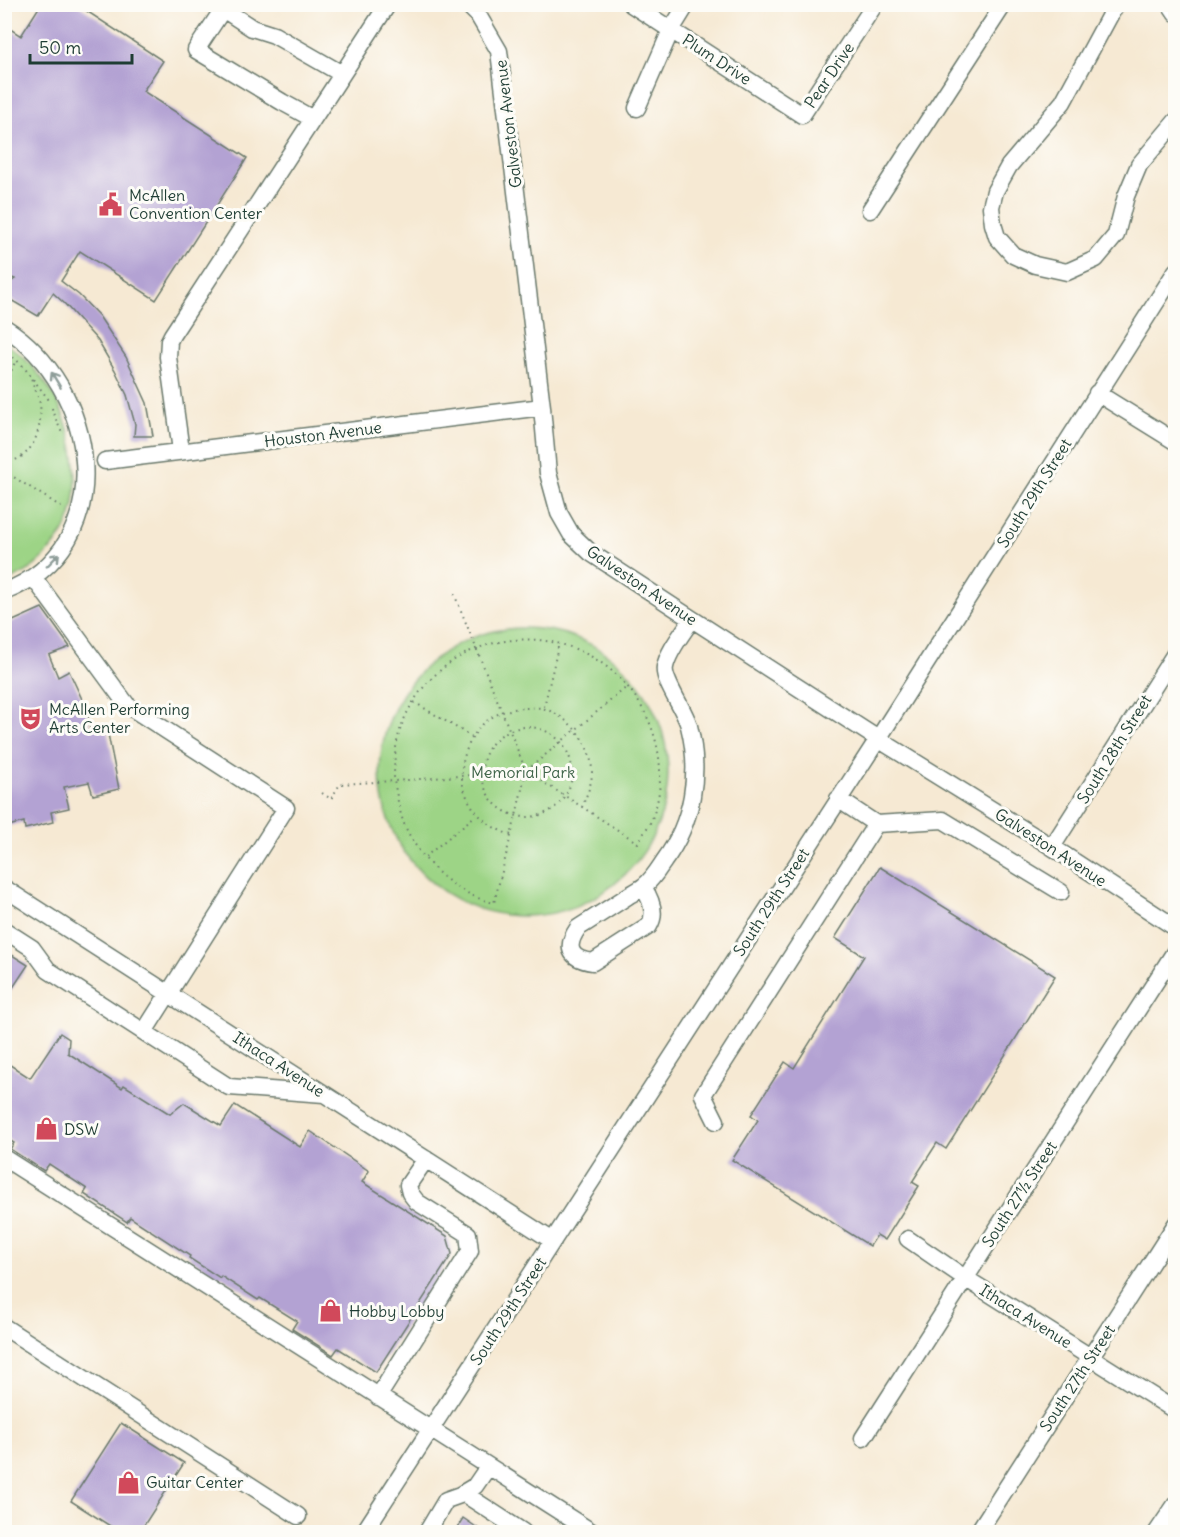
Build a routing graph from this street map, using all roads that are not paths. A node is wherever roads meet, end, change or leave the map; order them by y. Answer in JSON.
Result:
{"nodes":[{"id":1,"x":388,"y":4,"type":"edge"},
{"id":2,"x":467,"y":4,"type":"edge"},
{"id":3,"x":631,"y":4,"type":"edge"},
{"id":4,"x":687,"y":4,"type":"edge"},
{"id":5,"x":875,"y":4,"type":"edge"},
{"id":6,"x":1004,"y":4,"type":"edge"},
{"id":7,"x":1116,"y":4,"type":"edge"},
{"id":8,"x":1170,"y":4,"type":"edge"},
{"id":9,"x":1176,"y":13,"type":"edge"},
{"id":10,"x":671,"y":30,"type":"junction"},
{"id":11,"x":342,"y":74,"type":"junction"},
{"id":12,"x":637,"y":108,"type":"dead end"},
{"id":13,"x":802,"y":115,"type":"joint"},
{"id":14,"x":314,"y":119,"type":"junction"},
{"id":15,"x":1176,"y":122,"type":"edge"},
{"id":16,"x":870,"y":210,"type":"dead end"},
{"id":17,"x":1176,"y":271,"type":"edge"},
{"id":18,"x":4,"y":327,"type":"edge"},
{"id":19,"x":1097,"y":393,"type":"junction"},
{"id":20,"x":542,"y":407,"type":"junction"},
{"id":21,"x":1176,"y":442,"type":"edge"},
{"id":22,"x":82,"y":445,"type":"junction"},
{"id":23,"x":181,"y":451,"type":"junction"},
{"id":24,"x":105,"y":461,"type":"junction"},
{"id":25,"x":85,"y":485,"type":"junction"},
{"id":26,"x":33,"y":577,"type":"junction"},
{"id":27,"x":4,"y":592,"type":"edge"},
{"id":28,"x":692,"y":619,"type":"junction"},
{"id":29,"x":1176,"y":652,"type":"edge"},
{"id":30,"x":878,"y":739,"type":"junction"},
{"id":31,"x":838,"y":799,"type":"junction"},
{"id":32,"x":876,"y":824,"type":"junction"},
{"id":33,"x":1052,"y":847,"type":"junction"},
{"id":34,"x":643,"y":887,"type":"junction"},
{"id":35,"x":4,"y":888,"type":"edge"},
{"id":36,"x":1061,"y":892,"type":"dead end"},
{"id":37,"x":1176,"y":928,"type":"edge"},
{"id":38,"x":4,"y":930,"type":"edge"},
{"id":39,"x":1176,"y":950,"type":"edge"},
{"id":40,"x":169,"y":994,"type":"junction"},
{"id":41,"x":144,"y":1032,"type":"junction"},
{"id":42,"x":325,"y":1094,"type":"junction"},
{"id":43,"x":716,"y":1121,"type":"dead end"},
{"id":44,"x":4,"y":1158,"type":"edge"},
{"id":45,"x":426,"y":1159,"type":"junction"},
{"id":46,"x":1176,"y":1224,"type":"edge"},
{"id":47,"x":908,"y":1239,"type":"dead end"},
{"id":48,"x":553,"y":1241,"type":"junction"},
{"id":49,"x":965,"y":1278,"type":"junction"},
{"id":50,"x":4,"y":1326,"type":"edge"},
{"id":51,"x":1091,"y":1357,"type":"junction"},
{"id":52,"x":378,"y":1397,"type":"junction"},
{"id":53,"x":1176,"y":1411,"type":"edge"},
{"id":54,"x":430,"y":1430,"type":"junction"},
{"id":55,"x":863,"y":1438,"type":"dead end"},
{"id":56,"x":488,"y":1467,"type":"junction"},
{"id":57,"x":463,"y":1493,"type":"junction"},
{"id":58,"x":1176,"y":1504,"type":"edge"},
{"id":59,"x":298,"y":1516,"type":"dead end"},
{"id":60,"x":364,"y":1533,"type":"edge"},
{"id":61,"x":427,"y":1533,"type":"edge"},
{"id":62,"x":523,"y":1533,"type":"edge"},
{"id":63,"x":592,"y":1533,"type":"edge"},
{"id":64,"x":978,"y":1533,"type":"edge"},
{"id":65,"x":1157,"y":1533,"type":"edge"}],
"edges":[{"from":1,"to":11,"type":"street"},
{"from":2,"to":20,"type":"street","name":"Galveston Avenue"},
{"from":3,"to":10,"type":"street","name":"Plum Drive"},
{"from":4,"to":10,"type":"street"},
{"from":5,"to":13,"type":"street","name":"Pear Drive"},
{"from":6,"to":16,"type":"street"},
{"from":7,"to":15,"type":"street"},
{"from":8,"to":9,"type":"street"},
{"from":10,"to":12,"type":"street"},
{"from":10,"to":13,"type":"street","name":"Plum Drive"},
{"from":11,"to":14,"type":"street"},
{"from":11,"to":14,"type":"street"},
{"from":14,"to":23,"type":"street"},
{"from":17,"to":19,"type":"street","name":"South 29th Street"},
{"from":22,"to":18,"type":"street","one_way":true},
{"from":19,"to":21,"type":"street"},
{"from":19,"to":30,"type":"street","name":"South 29th Street"},
{"from":20,"to":23,"type":"street","name":"Houston Avenue"},
{"from":20,"to":28,"type":"street","name":"Galveston Avenue"},
{"from":22,"to":24,"type":"street"},
{"from":22,"to":25,"type":"street"},
{"from":23,"to":24,"type":"street","name":"Houston Avenue"},
{"from":24,"to":25,"type":"street"},
{"from":26,"to":25,"type":"street","one_way":true},
{"from":26,"to":27,"type":"street"},
{"from":26,"to":40,"type":"street"},
{"from":28,"to":30,"type":"street","name":"Galveston Avenue"},
{"from":28,"to":34,"type":"street"},
{"from":29,"to":33,"type":"street","name":"South 28th Street"},
{"from":30,"to":31,"type":"street","name":"South 29th Street"},
{"from":30,"to":33,"type":"street","name":"Galveston Avenue"},
{"from":31,"to":32,"type":"street"},
{"from":31,"to":48,"type":"street","name":"South 29th Street"},
{"from":32,"to":36,"type":"street"},
{"from":32,"to":43,"type":"street"},
{"from":33,"to":37,"type":"street","name":"Galveston Avenue"},
{"from":34,"to":34,"type":"street"},
{"from":35,"to":40,"type":"street","name":"Ithaca Avenue"},
{"from":38,"to":41,"type":"street"},
{"from":39,"to":49,"type":"street","name":"South 27½ Street"},
{"from":40,"to":41,"type":"street"},
{"from":40,"to":42,"type":"street","name":"Ithaca Avenue"},
{"from":41,"to":42,"type":"street"},
{"from":42,"to":45,"type":"street","name":"Ithaca Avenue"},
{"from":44,"to":52,"type":"street"},
{"from":45,"to":48,"type":"street","name":"Ithaca Avenue"},
{"from":45,"to":52,"type":"street"},
{"from":46,"to":51,"type":"street","name":"South 27th Street"},
{"from":47,"to":49,"type":"street","name":"Ithaca Avenue"},
{"from":48,"to":54,"type":"street","name":"South 29th Street"},
{"from":49,"to":51,"type":"street","name":"Ithaca Avenue"},
{"from":49,"to":55,"type":"street","name":"South 27½ Street"},
{"from":50,"to":59,"type":"street"},
{"from":51,"to":53,"type":"street","name":"Ithaca Avenue"},
{"from":51,"to":64,"type":"street","name":"South 27th Street"},
{"from":52,"to":54,"type":"street"},
{"from":54,"to":56,"type":"street"},
{"from":54,"to":60,"type":"street","name":"South 29th Street"},
{"from":56,"to":57,"type":"street"},
{"from":56,"to":63,"type":"street"},
{"from":57,"to":61,"type":"street"},
{"from":57,"to":62,"type":"street"},
{"from":58,"to":65,"type":"street"}]}
